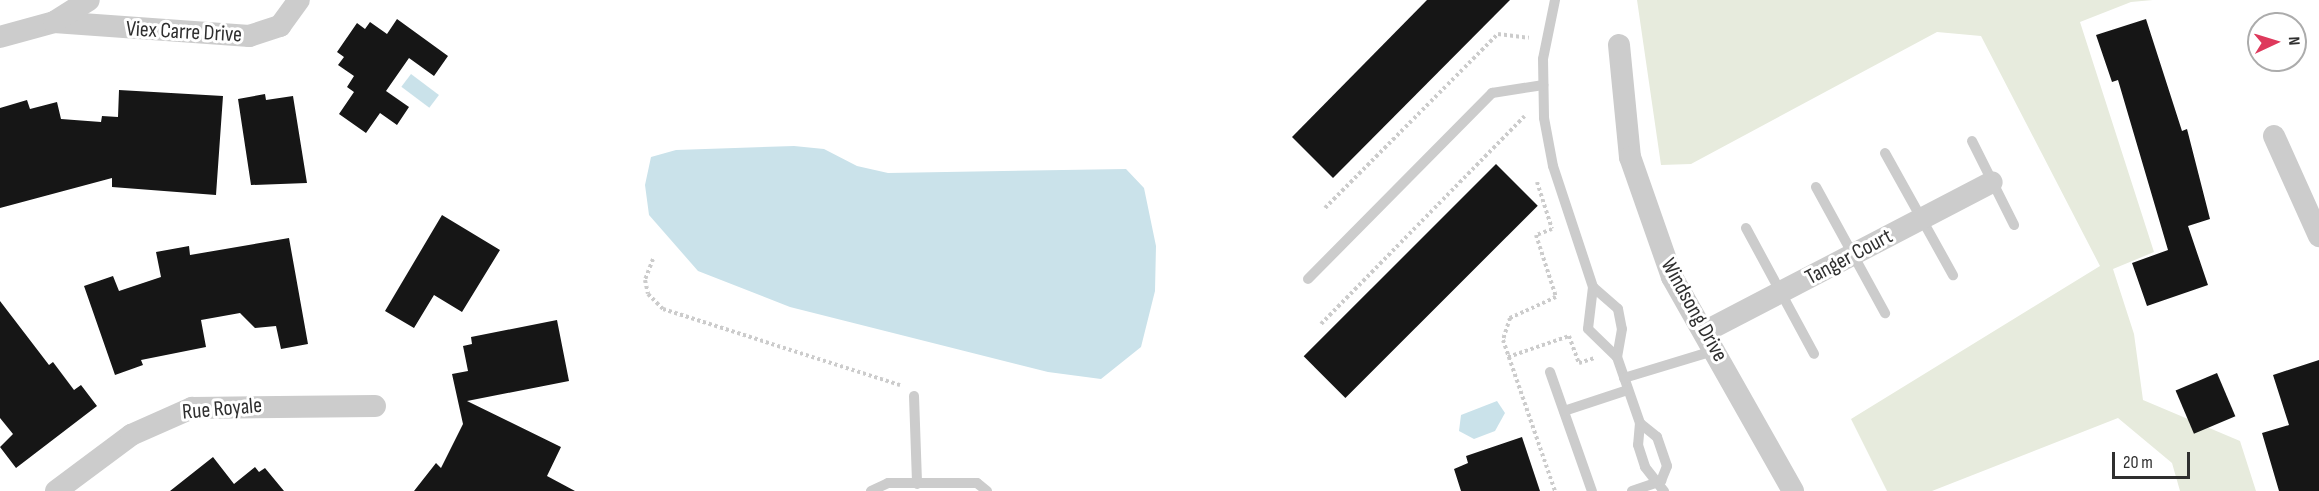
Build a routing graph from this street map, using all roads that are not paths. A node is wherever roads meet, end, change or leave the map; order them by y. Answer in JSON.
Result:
{"nodes":[{"id":1,"x":89,"y":0,"type":"edge"},
{"id":2,"x":299,"y":0,"type":"edge"},
{"id":3,"x":1555,"y":0,"type":"edge"},
{"id":4,"x":54,"y":22,"type":"junction"},
{"id":5,"x":0,"y":37,"type":"edge"},
{"id":6,"x":1619,"y":45,"type":"dead end"},
{"id":7,"x":1543,"y":85,"type":"junction"},
{"id":8,"x":2274,"y":136,"type":"dead end"},
{"id":9,"x":1972,"y":141,"type":"dead end"},
{"id":10,"x":1885,"y":153,"type":"dead end"},
{"id":11,"x":1992,"y":182,"type":"junction"},
{"id":12,"x":1816,"y":188,"type":"dead end"},
{"id":13,"x":1922,"y":219,"type":"junction"},
{"id":14,"x":2014,"y":225,"type":"dead end"},
{"id":15,"x":1746,"y":228,"type":"dead end"},
{"id":16,"x":2319,"y":236,"type":"edge"},
{"id":17,"x":1853,"y":255,"type":"junction"},
{"id":18,"x":1953,"y":275,"type":"dead end"},
{"id":19,"x":1308,"y":279,"type":"dead end"},
{"id":20,"x":1593,"y":287,"type":"junction"},
{"id":21,"x":1780,"y":292,"type":"junction"},
{"id":22,"x":1885,"y":313,"type":"dead end"},
{"id":23,"x":1711,"y":341,"type":"junction"},
{"id":24,"x":1814,"y":354,"type":"dead end"},
{"id":25,"x":1617,"y":357,"type":"junction"},
{"id":26,"x":1550,"y":372,"type":"dead end"},
{"id":27,"x":1624,"y":378,"type":"junction"},
{"id":28,"x":1628,"y":390,"type":"junction"},
{"id":29,"x":914,"y":396,"type":"road end"},
{"id":30,"x":375,"y":406,"type":"dead end"},
{"id":31,"x":1563,"y":411,"type":"junction"},
{"id":32,"x":1640,"y":423,"type":"junction"},
{"id":33,"x":917,"y":483,"type":"junction"},
{"id":34,"x":1663,"y":486,"type":"edge"},
{"id":35,"x":56,"y":491,"type":"edge"},
{"id":36,"x":871,"y":491,"type":"edge"},
{"id":37,"x":987,"y":491,"type":"edge"},
{"id":38,"x":1592,"y":491,"type":"edge"},
{"id":39,"x":1632,"y":491,"type":"edge"},
{"id":40,"x":1793,"y":491,"type":"edge"}],
"edges":[{"from":1,"to":4,"type":"street","name":"Viex Carre Drive"},
{"from":2,"to":4,"type":"street","name":"Viex Carre Drive"},
{"from":3,"to":7,"type":"lane"},
{"from":4,"to":5,"type":"street","name":"Viex Carre Drive"},
{"from":6,"to":23,"type":"street","name":"Windsong Drive"},
{"from":7,"to":19,"type":"lane"},
{"from":7,"to":20,"type":"lane"},
{"from":8,"to":16,"type":"street"},
{"from":9,"to":11,"type":"lane"},
{"from":10,"to":13,"type":"lane"},
{"from":11,"to":13,"type":"street","name":"Tanger Court"},
{"from":11,"to":14,"type":"lane"},
{"from":12,"to":17,"type":"lane"},
{"from":13,"to":17,"type":"street","name":"Tanger Court"},
{"from":13,"to":18,"type":"lane"},
{"from":15,"to":21,"type":"lane"},
{"from":17,"to":21,"type":"street","name":"Tanger Court"},
{"from":17,"to":22,"type":"lane"},
{"from":20,"to":25,"type":"lane"},
{"from":20,"to":25,"type":"lane"},
{"from":21,"to":23,"type":"street","name":"Tanger Court"},
{"from":21,"to":24,"type":"lane"},
{"from":23,"to":27,"type":"lane"},
{"from":23,"to":40,"type":"street","name":"Windsong Drive"},
{"from":25,"to":27,"type":"lane"},
{"from":26,"to":31,"type":"lane"},
{"from":27,"to":28,"type":"lane"},
{"from":28,"to":31,"type":"lane"},
{"from":28,"to":32,"type":"lane"},
{"from":29,"to":33,"type":"lane"},
{"from":30,"to":35,"type":"street","name":"Rue Royale"},
{"from":31,"to":38,"type":"lane"},
{"from":32,"to":34,"type":"lane"},
{"from":32,"to":34,"type":"lane"},
{"from":33,"to":36,"type":"lane"},
{"from":33,"to":37,"type":"lane"},
{"from":34,"to":39,"type":"lane"}]}
